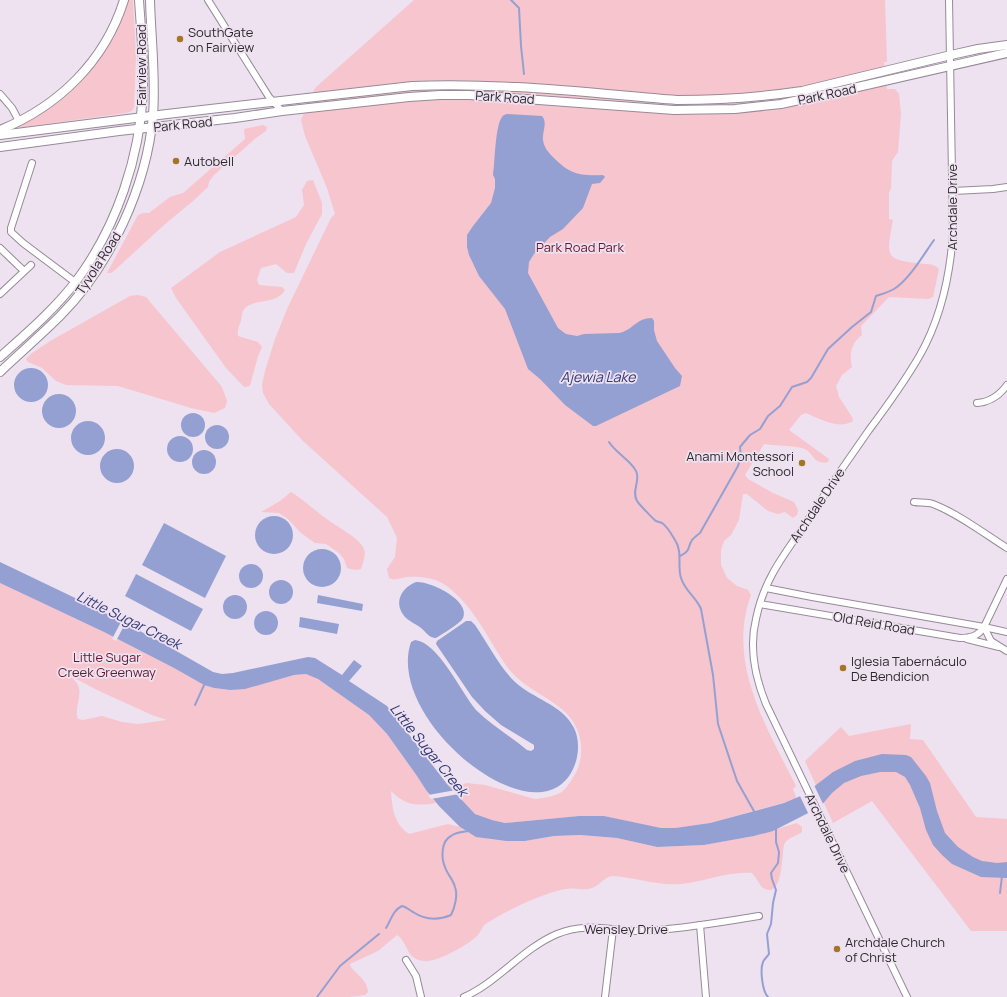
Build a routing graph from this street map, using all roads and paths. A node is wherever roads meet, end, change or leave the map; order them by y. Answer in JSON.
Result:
{"nodes":[{"id":1,"x":124,"y":0,"type":"edge"},
{"id":2,"x":139,"y":0,"type":"edge"},
{"id":3,"x":150,"y":0,"type":"edge"},
{"id":4,"x":208,"y":0,"type":"edge"},
{"id":5,"x":949,"y":0,"type":"edge"},
{"id":6,"x":1007,"y":45,"type":"edge"},
{"id":7,"x":1007,"y":53,"type":"edge"},
{"id":8,"x":951,"y":55,"type":"junction"},
{"id":9,"x":951,"y":65,"type":"junction"},
{"id":10,"x":0,"y":94,"type":"edge"},
{"id":11,"x":274,"y":103,"type":"junction"},
{"id":12,"x":282,"y":111,"type":"junction"},
{"id":13,"x":153,"y":116,"type":"junction"},
{"id":14,"x":140,"y":117,"type":"junction"},
{"id":15,"x":19,"y":121,"type":"junction"},
{"id":16,"x":152,"y":128,"type":"junction"},
{"id":17,"x":138,"y":129,"type":"junction"},
{"id":18,"x":0,"y":130,"type":"edge"},
{"id":19,"x":0,"y":135,"type":"edge"},
{"id":20,"x":0,"y":148,"type":"edge"},
{"id":21,"x":32,"y":163,"type":"dead end"},
{"id":22,"x":1007,"y":187,"type":"edge"},
{"id":23,"x":953,"y":191,"type":"junction"},
{"id":24,"x":0,"y":248,"type":"edge"},
{"id":25,"x":31,"y":265,"type":"dead end"},
{"id":26,"x":24,"y":271,"type":"junction"},
{"id":27,"x":75,"y":282,"type":"junction"},
{"id":28,"x":0,"y":294,"type":"edge"},
{"id":29,"x":0,"y":357,"type":"edge"},
{"id":30,"x":0,"y":372,"type":"edge"},
{"id":31,"x":1007,"y":385,"type":"edge"},
{"id":32,"x":977,"y":403,"type":"dead end"},
{"id":33,"x":914,"y":502,"type":"dead end"},
{"id":34,"x":1007,"y":548,"type":"edge"},
{"id":35,"x":1007,"y":579,"type":"edge"},
{"id":36,"x":766,"y":588,"type":"junction"},
{"id":37,"x":760,"y":604,"type":"junction"},
{"id":38,"x":984,"y":627,"type":"junction"},
{"id":39,"x":1007,"y":632,"type":"edge"},
{"id":40,"x":960,"y":638,"type":"junction"},
{"id":41,"x":999,"y":647,"type":"junction"},
{"id":42,"x":1007,"y":651,"type":"edge"},
{"id":43,"x":759,"y":916,"type":"dead end"},
{"id":44,"x":700,"y":925,"type":"junction"},
{"id":45,"x":614,"y":929,"type":"junction"},
{"id":46,"x":406,"y":960,"type":"dead end"},
{"id":47,"x":421,"y":997,"type":"edge"},
{"id":48,"x":464,"y":997,"type":"edge"},
{"id":49,"x":605,"y":997,"type":"edge"},
{"id":50,"x":706,"y":997,"type":"edge"},
{"id":51,"x":907,"y":997,"type":"edge"}],
"edges":[{"from":1,"to":15,"type":"main road"},
{"from":2,"to":14,"type":"main road","name":"Fairview Road"},
{"from":3,"to":13,"type":"main road","name":"Fairview Road"},
{"from":4,"to":11,"type":"street"},
{"from":5,"to":8,"type":"street","name":"Archdale Drive"},
{"from":6,"to":8,"type":"main road","name":"Park Road"},
{"from":7,"to":9,"type":"main road","name":"Park Road"},
{"from":8,"to":9,"type":"street","name":"Archdale Drive"},
{"from":8,"to":11,"type":"main road","name":"Park Road"},
{"from":9,"to":12,"type":"main road","name":"Park Road"},
{"from":9,"to":23,"type":"street","name":"Archdale Drive"},
{"from":10,"to":15,"type":"street"},
{"from":11,"to":12,"type":"street"},
{"from":11,"to":13,"type":"main road","name":"Park Road"},
{"from":12,"to":16,"type":"main road","name":"Park Road"},
{"from":13,"to":14,"type":"main road","name":"Park Road"},
{"from":13,"to":16,"type":"main road","name":"Fairview Road"},
{"from":14,"to":17,"type":"main road","name":"Fairview Road"},
{"from":14,"to":19,"type":"main road","name":"Park Road"},
{"from":15,"to":18,"type":"main road"},
{"from":16,"to":17,"type":"main road","name":"Park Road"},
{"from":16,"to":30,"type":"main road","name":"Tyvola Road"},
{"from":17,"to":20,"type":"main road","name":"Park Road"},
{"from":17,"to":27,"type":"main road","name":"Tyvola Road"},
{"from":21,"to":27,"type":"street"},
{"from":22,"to":23,"type":"street"},
{"from":23,"to":36,"type":"street","name":"Archdale Drive"},
{"from":24,"to":26,"type":"street"},
{"from":25,"to":26,"type":"street"},
{"from":26,"to":28,"type":"street"},
{"from":27,"to":29,"type":"main road","name":"Tyvola Road"},
{"from":31,"to":32,"type":"street"},
{"from":33,"to":34,"type":"street"},
{"from":35,"to":38,"type":"street"},
{"from":36,"to":37,"type":"street","name":"Archdale Drive"},
{"from":36,"to":38,"type":"street","name":"Old Reid Road"},
{"from":37,"to":40,"type":"street","name":"Old Reid Road"},
{"from":37,"to":51,"type":"street","name":"Archdale Drive"},
{"from":38,"to":39,"type":"street"},
{"from":38,"to":40,"type":"street","name":"Old Reid Road"},
{"from":38,"to":41,"type":"street"},
{"from":40,"to":41,"type":"street"},
{"from":41,"to":42,"type":"street"},
{"from":43,"to":44,"type":"street","name":"Wensley Drive"},
{"from":44,"to":45,"type":"street","name":"Wensley Drive"},
{"from":44,"to":50,"type":"street"},
{"from":45,"to":48,"type":"street","name":"Wensley Drive"},
{"from":45,"to":49,"type":"street"},
{"from":46,"to":47,"type":"street"}]}
